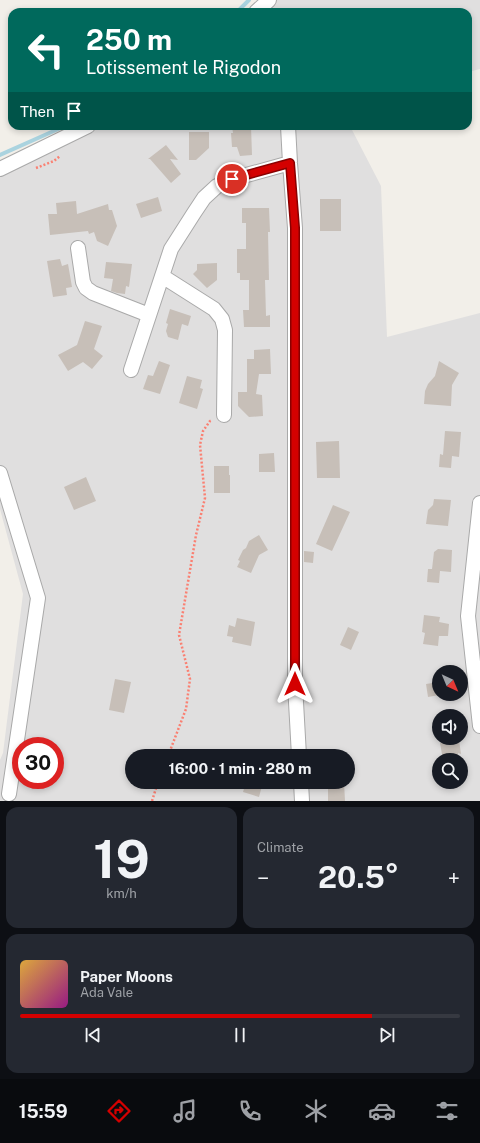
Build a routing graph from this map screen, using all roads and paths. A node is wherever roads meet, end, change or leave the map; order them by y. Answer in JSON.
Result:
{"nodes":[{"id":1,"x":80,"y":130,"type":"edge"},
{"id":2,"x":288,"y":130,"type":"edge"},
{"id":3,"x":290,"y":163,"type":"junction"},
{"id":4,"x":0,"y":170,"type":"edge"},
{"id":5,"x":78,"y":248,"type":"dead end"},
{"id":6,"x":162,"y":276,"type":"junction"},
{"id":7,"x":149,"y":315,"type":"junction"},
{"id":8,"x":131,"y":370,"type":"dead end"},
{"id":9,"x":224,"y":415,"type":"joint"},
{"id":10,"x":0,"y":473,"type":"edge"},
{"id":11,"x":480,"y":503,"type":"edge"},
{"id":12,"x":480,"y":726,"type":"edge"},
{"id":13,"x":171,"y":749,"type":"edge"},
{"id":14,"x":300,"y":749,"type":"edge"},
{"id":15,"x":156,"y":789,"type":"edge"},
{"id":16,"x":301,"y":789,"type":"edge"},
{"id":17,"x":9,"y":794,"type":"dead end"},
{"id":18,"x":152,"y":801,"type":"edge"},
{"id":19,"x":302,"y":801,"type":"edge"}],
"edges":[{"from":1,"to":4,"type":"street"},
{"from":2,"to":3,"type":"street"},
{"from":3,"to":6,"type":"street"},
{"from":3,"to":14,"type":"street"},
{"from":5,"to":7,"type":"street"},
{"from":6,"to":7,"type":"street"},
{"from":6,"to":9,"type":"street"},
{"from":7,"to":8,"type":"street"},
{"from":9,"to":13,"type":"path"},
{"from":10,"to":17,"type":"street"},
{"from":11,"to":12,"type":"street"},
{"from":15,"to":18,"type":"path"},
{"from":16,"to":19,"type":"street"}]}
